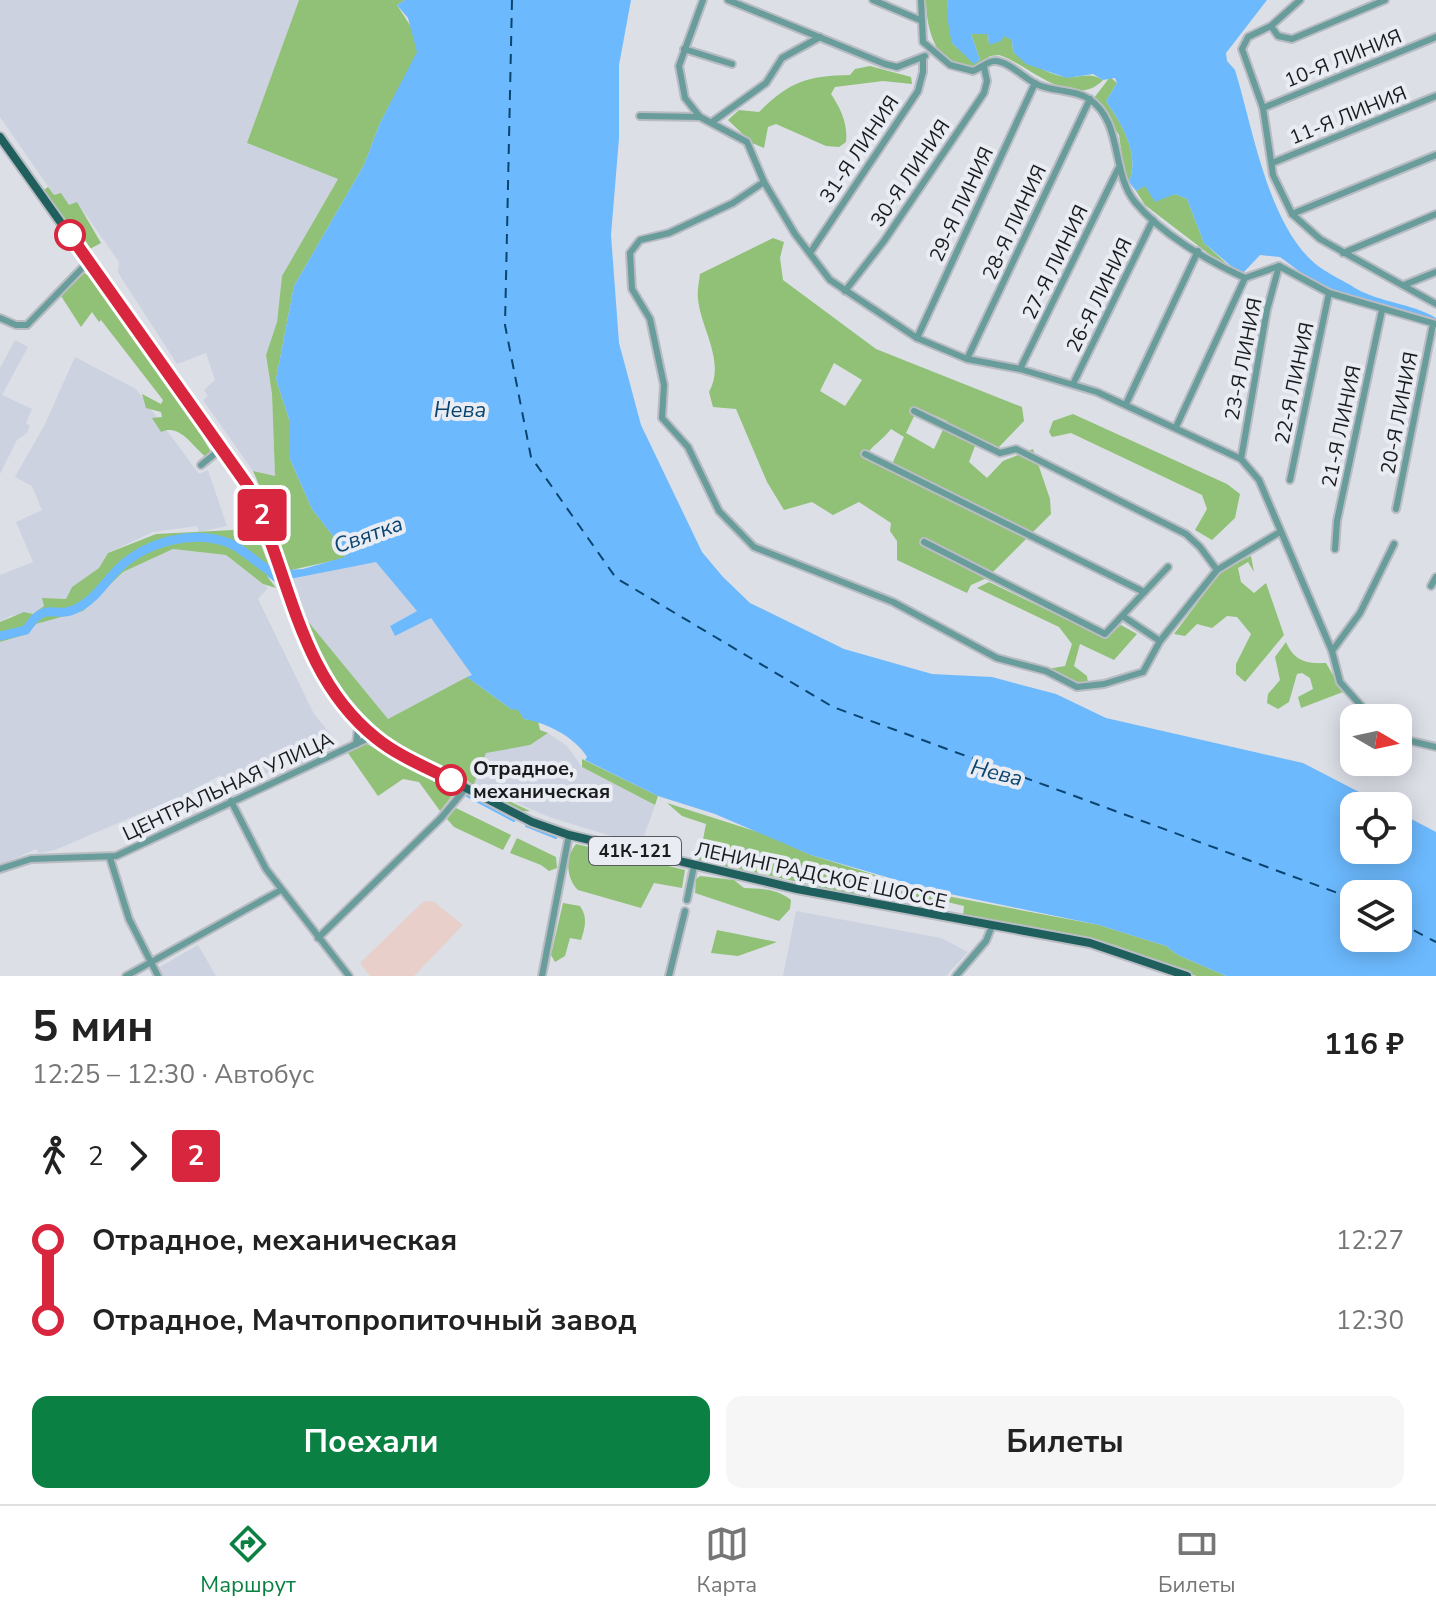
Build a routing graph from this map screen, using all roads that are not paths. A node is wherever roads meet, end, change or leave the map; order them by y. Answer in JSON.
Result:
{"nodes":[{"id":1,"x":703,"y":0,"type":"edge"},
{"id":2,"x":728,"y":0,"type":"edge"},
{"id":3,"x":873,"y":0,"type":"edge"},
{"id":4,"x":921,"y":0,"type":"edge"},
{"id":5,"x":1300,"y":0,"type":"edge"},
{"id":6,"x":1385,"y":0,"type":"edge"},
{"id":7,"x":920,"y":20,"type":"junction"},
{"id":8,"x":1271,"y":26,"type":"junction"},
{"id":9,"x":820,"y":37,"type":"junction"},
{"id":10,"x":1436,"y":37,"type":"edge"},
{"id":11,"x":684,"y":49,"type":"junction"},
{"id":12,"x":932,"y":52,"type":"junction"},
{"id":13,"x":923,"y":58,"type":"junction"},
{"id":14,"x":732,"y":64,"type":"dead end"},
{"id":15,"x":984,"y":67,"type":"junction"},
{"id":16,"x":1035,"y":83,"type":"junction"},
{"id":17,"x":1436,"y":96,"type":"edge"},
{"id":18,"x":1090,"y":99,"type":"junction"},
{"id":19,"x":1263,"y":108,"type":"junction"},
{"id":20,"x":640,"y":116,"type":"dead end"},
{"id":21,"x":700,"y":117,"type":"junction"},
{"id":22,"x":712,"y":122,"type":"junction"},
{"id":23,"x":0,"y":137,"type":"edge"},
{"id":24,"x":1436,"y":155,"type":"edge"},
{"id":25,"x":1272,"y":163,"type":"junction"},
{"id":26,"x":1118,"y":169,"type":"junction"},
{"id":27,"x":764,"y":182,"type":"junction"},
{"id":28,"x":1292,"y":214,"type":"junction"},
{"id":29,"x":1436,"y":214,"type":"edge"},
{"id":30,"x":1153,"y":220,"type":"junction"},
{"id":31,"x":1198,"y":251,"type":"junction"},
{"id":32,"x":810,"y":253,"type":"junction"},
{"id":33,"x":1343,"y":253,"type":"junction"},
{"id":34,"x":89,"y":261,"type":"junction"},
{"id":35,"x":1279,"y":266,"type":"junction"},
{"id":36,"x":1436,"y":272,"type":"edge"},
{"id":37,"x":1245,"y":278,"type":"junction"},
{"id":38,"x":1404,"y":285,"type":"junction"},
{"id":39,"x":845,"y":291,"type":"junction"},
{"id":40,"x":1329,"y":293,"type":"junction"},
{"id":41,"x":1436,"y":304,"type":"edge"},
{"id":42,"x":1382,"y":310,"type":"junction"},
{"id":43,"x":0,"y":318,"type":"edge"},
{"id":44,"x":1434,"y":324,"type":"edge"},
{"id":45,"x":917,"y":338,"type":"junction"},
{"id":46,"x":967,"y":359,"type":"junction"},
{"id":47,"x":1020,"y":369,"type":"junction"},
{"id":48,"x":1073,"y":384,"type":"junction"},
{"id":49,"x":1126,"y":404,"type":"junction"},
{"id":50,"x":914,"y":411,"type":"dead end"},
{"id":51,"x":1176,"y":427,"type":"junction"},
{"id":52,"x":222,"y":448,"type":"junction"},
{"id":53,"x":865,"y":454,"type":"dead end"},
{"id":54,"x":1241,"y":459,"type":"junction"},
{"id":55,"x":201,"y":465,"type":"dead end"},
{"id":56,"x":1290,"y":480,"type":"dead end"},
{"id":57,"x":1396,"y":509,"type":"dead end"},
{"id":58,"x":1280,"y":532,"type":"junction"},
{"id":59,"x":924,"y":542,"type":"dead end"},
{"id":60,"x":1394,"y":544,"type":"dead end"},
{"id":61,"x":1335,"y":549,"type":"dead end"},
{"id":62,"x":1168,"y":567,"type":"dead end"},
{"id":63,"x":1217,"y":570,"type":"junction"},
{"id":64,"x":1436,"y":577,"type":"edge"},
{"id":65,"x":1431,"y":586,"type":"dead end"},
{"id":66,"x":1144,"y":592,"type":"junction"},
{"id":67,"x":1124,"y":617,"type":"junction"},
{"id":68,"x":1160,"y":641,"type":"junction"},
{"id":69,"x":1332,"y":651,"type":"junction"},
{"id":70,"x":1360,"y":704,"type":"edge"},
{"id":71,"x":359,"y":721,"type":"junction"},
{"id":72,"x":373,"y":736,"type":"junction"},
{"id":73,"x":1412,"y":741,"type":"edge"},
{"id":74,"x":356,"y":744,"type":"junction"},
{"id":75,"x":1436,"y":747,"type":"edge"},
{"id":76,"x":466,"y":788,"type":"junction"},
{"id":77,"x":231,"y":801,"type":"junction"},
{"id":78,"x":569,"y":835,"type":"junction"},
{"id":79,"x":110,"y":858,"type":"junction"},
{"id":80,"x":694,"y":866,"type":"junction"},
{"id":81,"x":0,"y":869,"type":"edge"},
{"id":82,"x":281,"y":890,"type":"junction"},
{"id":83,"x":687,"y":900,"type":"dead end"},
{"id":84,"x":685,"y":911,"type":"dead end"},
{"id":85,"x":992,"y":926,"type":"junction"},
{"id":86,"x":318,"y":938,"type":"junction"},
{"id":87,"x":150,"y":963,"type":"junction"},
{"id":88,"x":959,"y":975,"type":"edge"},
{"id":89,"x":126,"y":976,"type":"edge"},
{"id":90,"x":158,"y":976,"type":"edge"},
{"id":91,"x":349,"y":976,"type":"edge"},
{"id":92,"x":542,"y":976,"type":"edge"},
{"id":93,"x":669,"y":976,"type":"edge"},
{"id":94,"x":1187,"y":976,"type":"edge"}],
"edges":[{"from":1,"to":11,"type":"street"},
{"from":2,"to":9,"type":"street"},
{"from":3,"to":7,"type":"street"},
{"from":4,"to":7,"type":"street"},
{"from":5,"to":8,"type":"street"},
{"from":6,"to":8,"type":"street"},
{"from":7,"to":12,"type":"street"},
{"from":8,"to":19,"type":"street"},
{"from":9,"to":13,"type":"street"},
{"from":9,"to":22,"type":"street"},
{"from":10,"to":19,"type":"street","name":"10-Я ЛИНИЯ"},
{"from":11,"to":14,"type":"street"},
{"from":11,"to":21,"type":"street"},
{"from":12,"to":13,"type":"street"},
{"from":12,"to":15,"type":"street"},
{"from":13,"to":32,"type":"street","name":"31-Я ЛИНИЯ"},
{"from":15,"to":16,"type":"street"},
{"from":15,"to":39,"type":"street","name":"30-Я ЛИНИЯ"},
{"from":16,"to":18,"type":"street"},
{"from":16,"to":45,"type":"street","name":"29-Я ЛИНИЯ"},
{"from":17,"to":25,"type":"street","name":"11-Я ЛИНИЯ"},
{"from":18,"to":26,"type":"street"},
{"from":18,"to":46,"type":"street","name":"28-Я ЛИНИЯ"},
{"from":19,"to":25,"type":"street"},
{"from":20,"to":21,"type":"street"},
{"from":21,"to":22,"type":"street"},
{"from":22,"to":27,"type":"street"},
{"from":23,"to":34,"type":"main road","name":"ЛЕНИНГРАДСКОЕ ШОССЕ","number":"41К-121"},
{"from":24,"to":28,"type":"street"},
{"from":25,"to":28,"type":"street"},
{"from":26,"to":30,"type":"street"},
{"from":26,"to":47,"type":"street","name":"27-Я ЛИНИЯ"},
{"from":27,"to":32,"type":"street"},
{"from":27,"to":68,"type":"street"},
{"from":28,"to":33,"type":"street"},
{"from":29,"to":33,"type":"street"},
{"from":30,"to":31,"type":"street"},
{"from":30,"to":48,"type":"street","name":"26-Я ЛИНИЯ"},
{"from":31,"to":37,"type":"street"},
{"from":31,"to":49,"type":"street"},
{"from":32,"to":39,"type":"street"},
{"from":33,"to":38,"type":"street"},
{"from":34,"to":43,"type":"street"},
{"from":34,"to":52,"type":"main road","name":"ЛЕНИНГРАДСКОЕ ШОССЕ","number":"41К-121"},
{"from":35,"to":37,"type":"street"},
{"from":35,"to":40,"type":"street"},
{"from":35,"to":54,"type":"street","name":"23-Я ЛИНИЯ"},
{"from":36,"to":38,"type":"street"},
{"from":37,"to":51,"type":"street"},
{"from":38,"to":41,"type":"street"},
{"from":39,"to":45,"type":"street"},
{"from":40,"to":42,"type":"street"},
{"from":40,"to":56,"type":"street","name":"22-Я ЛИНИЯ"},
{"from":42,"to":44,"type":"street"},
{"from":42,"to":61,"type":"street","name":"21-Я ЛИНИЯ"},
{"from":44,"to":57,"type":"street","name":"20-Я ЛИНИЯ"},
{"from":45,"to":46,"type":"street"},
{"from":46,"to":47,"type":"street"},
{"from":47,"to":48,"type":"street"},
{"from":48,"to":49,"type":"street"},
{"from":49,"to":51,"type":"street"},
{"from":50,"to":63,"type":"street"},
{"from":51,"to":54,"type":"street"},
{"from":52,"to":55,"type":"street"},
{"from":52,"to":71,"type":"main road","name":"ЛЕНИНГРАДСКОЕ ШОССЕ","number":"41К-121"},
{"from":53,"to":66,"type":"street"},
{"from":54,"to":58,"type":"street"},
{"from":58,"to":63,"type":"street"},
{"from":58,"to":69,"type":"street"},
{"from":59,"to":67,"type":"street"},
{"from":60,"to":69,"type":"street"},
{"from":62,"to":66,"type":"street"},
{"from":63,"to":68,"type":"street"},
{"from":64,"to":65,"type":"street"},
{"from":66,"to":67,"type":"street"},
{"from":67,"to":68,"type":"street"},
{"from":69,"to":70,"type":"street"},
{"from":71,"to":72,"type":"main road","name":"ЛЕНИНГРАДСКОЕ ШОССЕ","number":"41К-121"},
{"from":71,"to":74,"type":"street"},
{"from":72,"to":74,"type":"street","name":"ЦЕНТРАЛЬНАЯ УЛИЦА"},
{"from":72,"to":76,"type":"main road","name":"ЛЕНИНГРАДСКОЕ ШОССЕ","number":"41К-121"},
{"from":73,"to":75,"type":"street"},
{"from":74,"to":77,"type":"street","name":"ЦЕНТРАЛЬНАЯ УЛИЦА"},
{"from":76,"to":78,"type":"main road","name":"ЛЕНИНГРАДСКОЕ ШОССЕ","number":"41К-121"},
{"from":76,"to":86,"type":"street"},
{"from":77,"to":79,"type":"street","name":"ЦЕНТРАЛЬНАЯ УЛИЦА"},
{"from":77,"to":82,"type":"street"},
{"from":78,"to":80,"type":"main road","name":"ЛЕНИНГРАДСКОЕ ШОССЕ","number":"41К-121"},
{"from":78,"to":92,"type":"street"},
{"from":79,"to":81,"type":"street","name":"ЦЕНТРАЛЬНАЯ УЛИЦА"},
{"from":79,"to":87,"type":"street"},
{"from":80,"to":83,"type":"street"},
{"from":80,"to":85,"type":"main road","name":"ЛЕНИНГРАДСКОЕ ШОССЕ","number":"41К-121"},
{"from":82,"to":86,"type":"street"},
{"from":82,"to":87,"type":"street"},
{"from":84,"to":93,"type":"street"},
{"from":85,"to":88,"type":"street"},
{"from":85,"to":94,"type":"main road","number":"41К-121"},
{"from":86,"to":91,"type":"street"},
{"from":87,"to":89,"type":"street"},
{"from":87,"to":90,"type":"street"}]}
